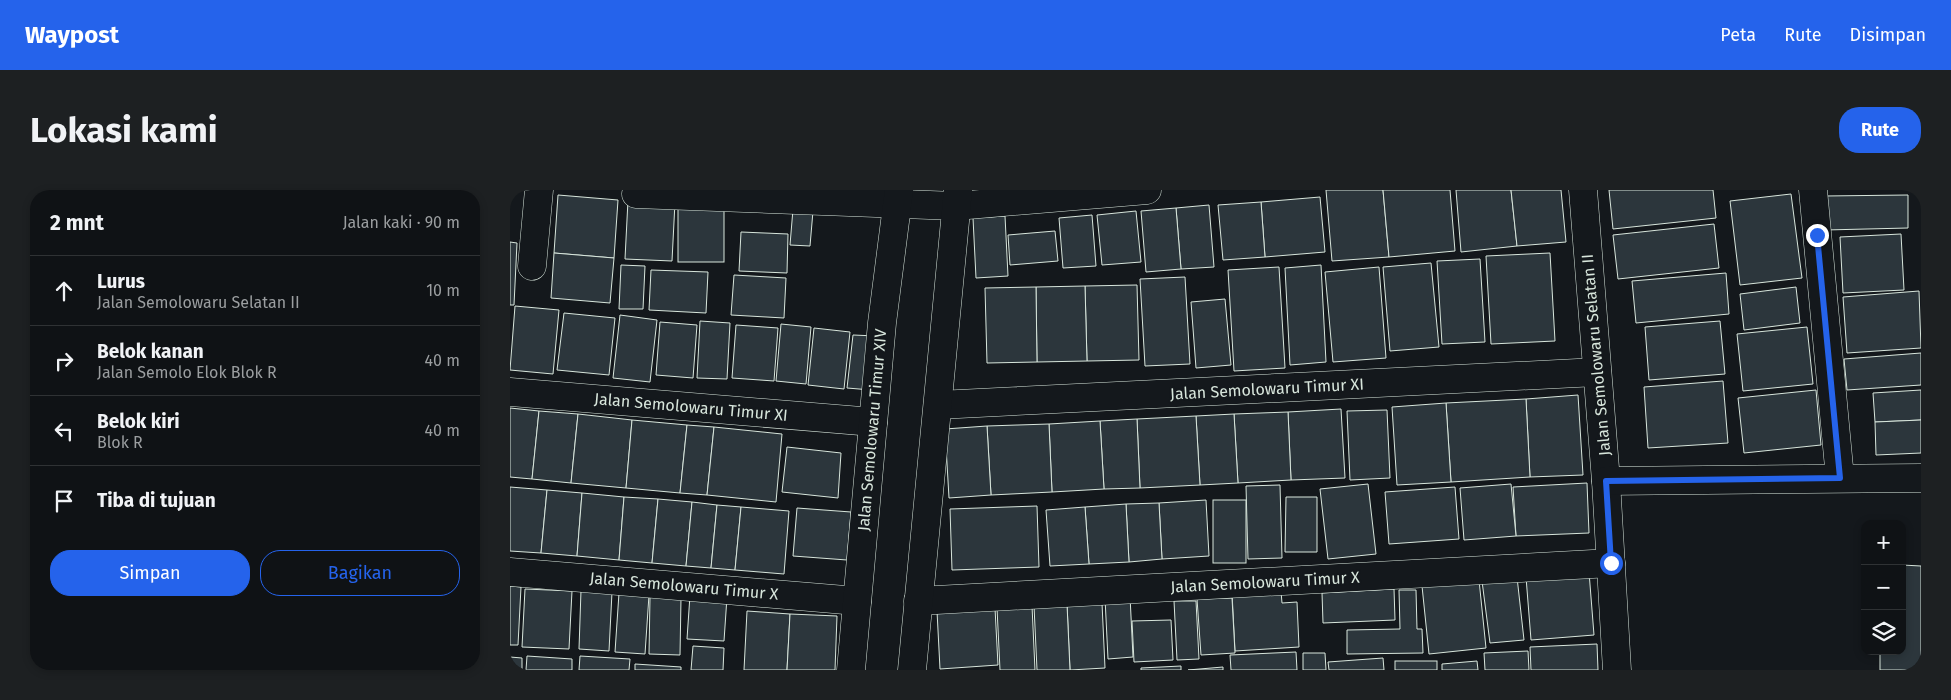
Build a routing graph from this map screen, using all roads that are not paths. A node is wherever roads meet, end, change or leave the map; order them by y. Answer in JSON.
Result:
{"nodes":[{"id":1,"x":539,"y":190,"type":"edge"},
{"id":2,"x":1147,"y":190,"type":"edge"},
{"id":3,"x":1583,"y":190,"type":"edge"},
{"id":4,"x":1813,"y":190,"type":"edge"},
{"id":5,"x":636,"y":194,"type":"dead end"},
{"id":6,"x":755,"y":194,"type":"edge"},
{"id":7,"x":898,"y":196,"type":"edge"},
{"id":8,"x":957,"y":198,"type":"edge"},
{"id":9,"x":532,"y":266,"type":"dead end"},
{"id":10,"x":1597,"y":372,"type":"junction"},
{"id":11,"x":510,"y":392,"type":"edge"},
{"id":12,"x":938,"y":405,"type":"junction"},
{"id":13,"x":873,"y":422,"type":"junction"},
{"id":14,"x":1840,"y":478,"type":"junction"},
{"id":15,"x":1921,"y":478,"type":"edge"},
{"id":16,"x":1606,"y":481,"type":"junction"},
{"id":17,"x":1611,"y":563,"type":"junction"},
{"id":18,"x":510,"y":572,"type":"edge"},
{"id":19,"x":857,"y":601,"type":"junction"},
{"id":20,"x":918,"y":601,"type":"junction"},
{"id":21,"x":851,"y":670,"type":"edge"},
{"id":22,"x":912,"y":670,"type":"edge"},
{"id":23,"x":1617,"y":670,"type":"edge"}],
"edges":[{"from":1,"to":9,"type":"street"},
{"from":2,"to":8,"type":"street"},
{"from":3,"to":10,"type":"street","name":"Jalan Semolowaru Selatan II"},
{"from":4,"to":14,"type":"street"},
{"from":5,"to":6,"type":"street"},
{"from":6,"to":7,"type":"street"},
{"from":7,"to":8,"type":"street"},
{"from":7,"to":13,"type":"street","name":"Jalan Semolowaru Timur XIV"},
{"from":8,"to":12,"type":"street"},
{"from":10,"to":12,"type":"street","name":"Jalan Semolowaru Timur XI"},
{"from":10,"to":16,"type":"street","name":"Jalan Semolowaru Selatan II"},
{"from":11,"to":13,"type":"street","name":"Jalan Semolowaru Timur XI"},
{"from":12,"to":20,"type":"street"},
{"from":13,"to":19,"type":"street","name":"Jalan Semolowaru Timur XIV"},
{"from":14,"to":15,"type":"street"},
{"from":14,"to":16,"type":"street"},
{"from":16,"to":17,"type":"street","name":"Jalan Semolowaru Selatan II"},
{"from":17,"to":20,"type":"street","name":"Jalan Semolowaru Timur X"},
{"from":17,"to":23,"type":"street","name":"Jalan Semolowaru Selatan II"},
{"from":18,"to":19,"type":"street","name":"Jalan Semolowaru Timur X"},
{"from":19,"to":21,"type":"street","name":"Jalan Semolowaru Timur XIV"},
{"from":20,"to":22,"type":"street"}]}
